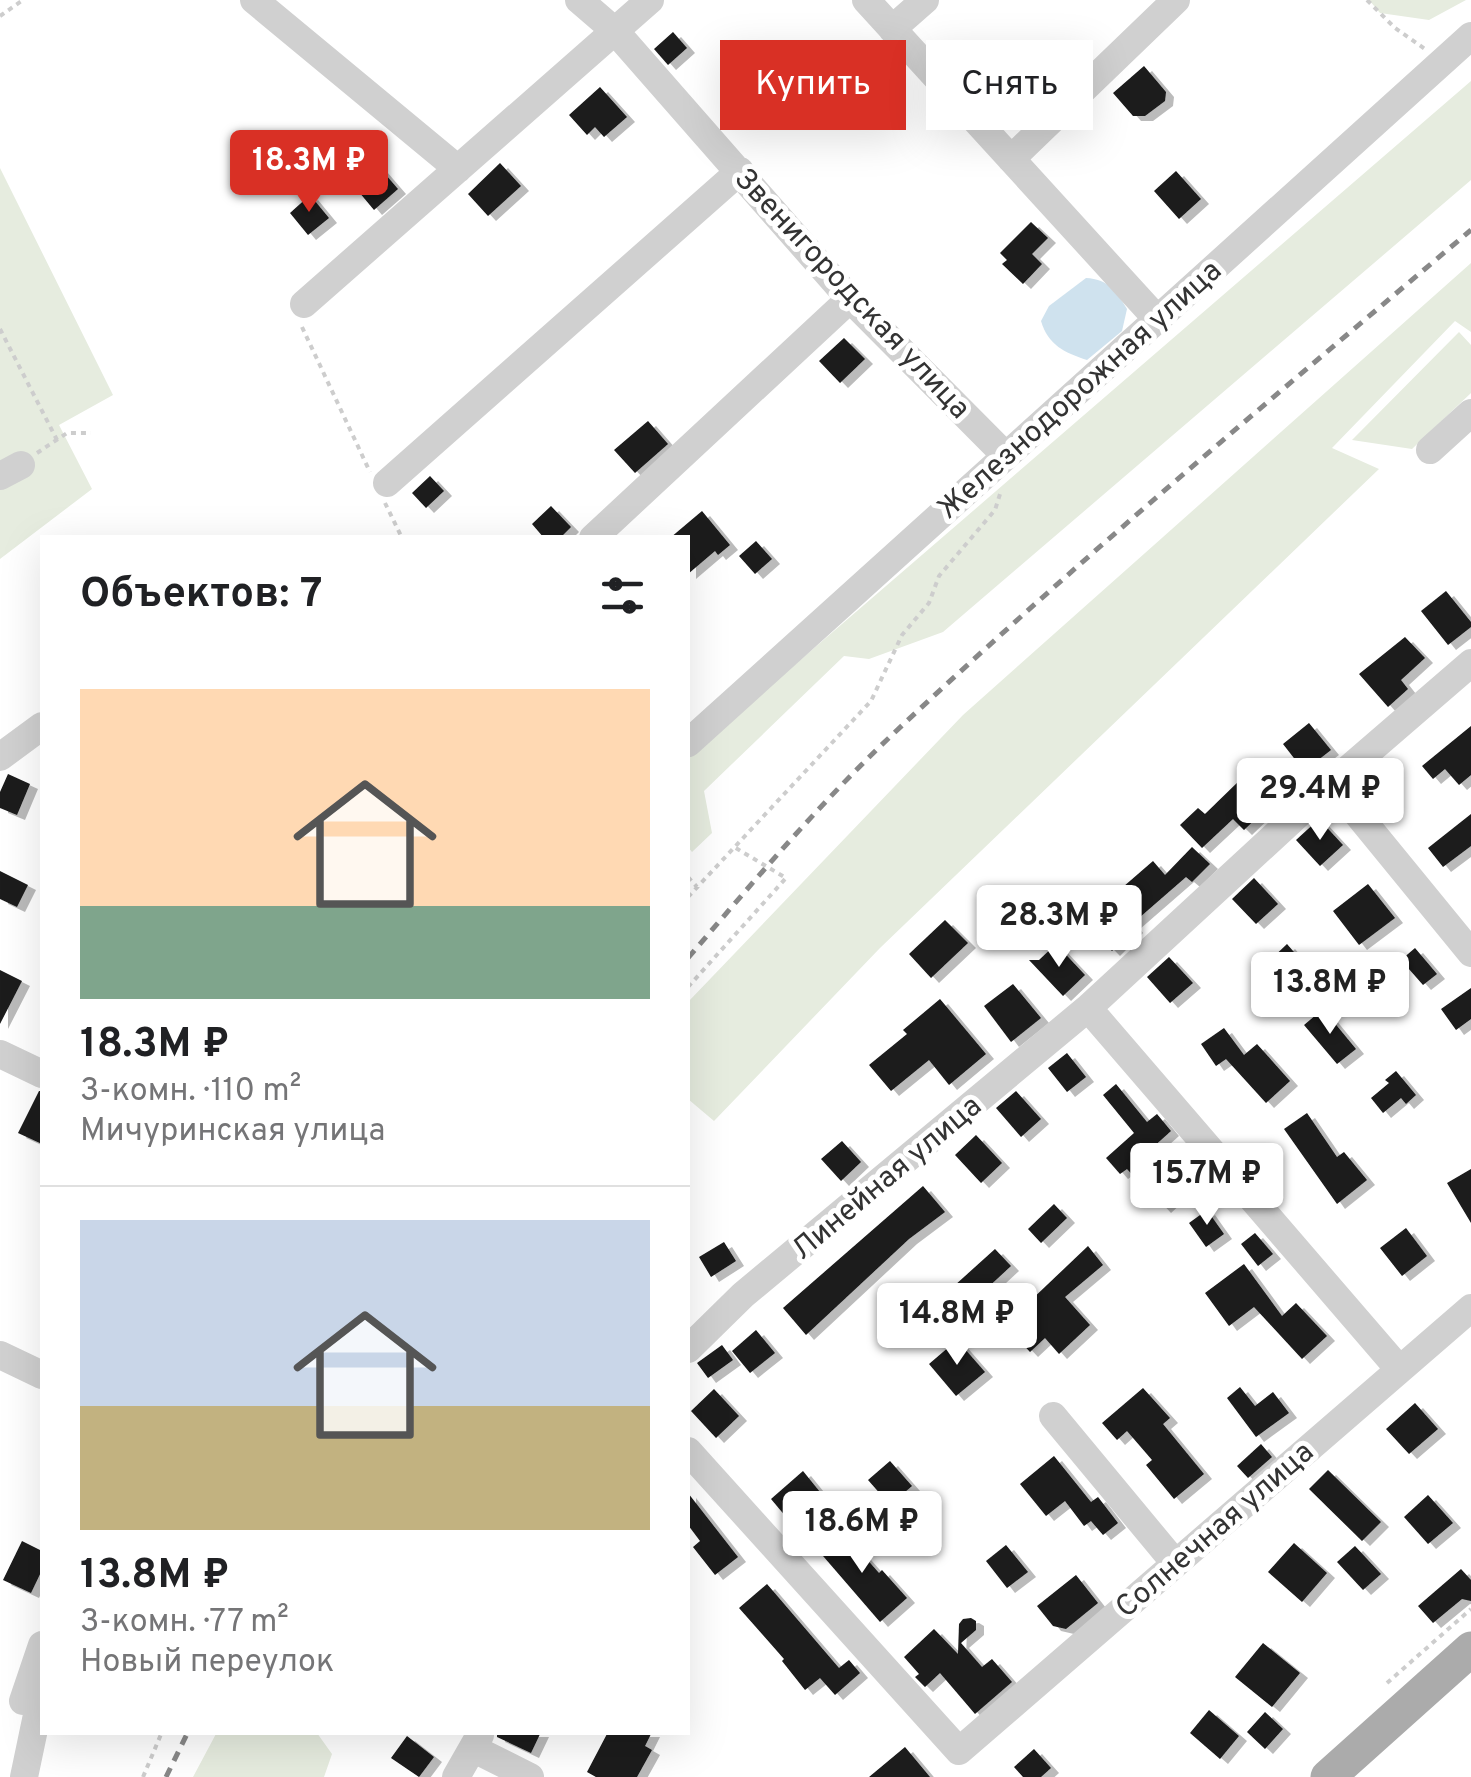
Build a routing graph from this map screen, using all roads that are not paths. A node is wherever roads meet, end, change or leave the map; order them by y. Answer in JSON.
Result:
{"nodes":[{"id":1,"x":254,"y":0,"type":"edge"},
{"id":2,"x":578,"y":0,"type":"edge"},
{"id":3,"x":650,"y":0,"type":"edge"},
{"id":4,"x":866,"y":0,"type":"edge"},
{"id":5,"x":925,"y":0,"type":"edge"},
{"id":6,"x":1176,"y":0,"type":"edge"},
{"id":7,"x":892,"y":29,"type":"junction"},
{"id":8,"x":615,"y":31,"type":"junction"},
{"id":9,"x":1471,"y":36,"type":"edge"},
{"id":10,"x":1011,"y":158,"type":"junction"},
{"id":11,"x":458,"y":169,"type":"junction"},
{"id":12,"x":740,"y":171,"type":"junction"},
{"id":13,"x":850,"y":298,"type":"junction"},
{"id":14,"x":304,"y":304,"type":"road end"},
{"id":15,"x":1158,"y":320,"type":"junction"},
{"id":16,"x":1471,"y":414,"type":"edge"},
{"id":17,"x":1430,"y":450,"type":"dead end"},
{"id":18,"x":1004,"y":467,"type":"junction"},
{"id":19,"x":379,"y":482,"type":"road end"},
{"id":20,"x":596,"y":535,"type":"edge"},
{"id":21,"x":1471,"y":663,"type":"edge"},
{"id":22,"x":690,"y":741,"type":"edge"},
{"id":23,"x":1332,"y":783,"type":"junction"},
{"id":24,"x":1471,"y":953,"type":"edge"},
{"id":25,"x":1088,"y":1008,"type":"junction"},
{"id":26,"x":0,"y":1054,"type":"edge"},
{"id":27,"x":40,"y":1073,"type":"edge"},
{"id":28,"x":1471,"y":1308,"type":"edge"},
{"id":29,"x":690,"y":1348,"type":"edge"},
{"id":30,"x":0,"y":1355,"type":"edge"},
{"id":31,"x":1399,"y":1369,"type":"junction"},
{"id":32,"x":40,"y":1374,"type":"edge"},
{"id":33,"x":1053,"y":1416,"type":"dead end"},
{"id":34,"x":690,"y":1454,"type":"edge"},
{"id":35,"x":1174,"y":1563,"type":"junction"},
{"id":36,"x":1471,"y":1649,"type":"edge"},
{"id":37,"x":40,"y":1651,"type":"edge"},
{"id":38,"x":1471,"y":1675,"type":"edge"},
{"id":39,"x":25,"y":1699,"type":"edge"},
{"id":40,"x":478,"y":1741,"type":"edge"},
{"id":41,"x":24,"y":1777,"type":"edge"},
{"id":42,"x":456,"y":1777,"type":"edge"},
{"id":43,"x":530,"y":1777,"type":"edge"},
{"id":44,"x":1328,"y":1777,"type":"edge"},
{"id":45,"x":1357,"y":1777,"type":"edge"}],
"edges":[{"from":1,"to":11,"type":"street"},
{"from":2,"to":8,"type":"street","name":"Звенигородская улица"},
{"from":3,"to":8,"type":"street"},
{"from":4,"to":7,"type":"street"},
{"from":5,"to":7,"type":"street"},
{"from":6,"to":10,"type":"street"},
{"from":7,"to":10,"type":"street"},
{"from":8,"to":11,"type":"street"},
{"from":8,"to":12,"type":"street","name":"Звенигородская улица"},
{"from":9,"to":15,"type":"street","name":"Железнодорожная улица"},
{"from":10,"to":15,"type":"street"},
{"from":11,"to":14,"type":"street"},
{"from":12,"to":13,"type":"street","name":"Звенигородская улица"},
{"from":12,"to":19,"type":"street"},
{"from":13,"to":18,"type":"street","name":"Звенигородская улица"},
{"from":13,"to":20,"type":"street"},
{"from":15,"to":18,"type":"street","name":"Железнодорожная улица"},
{"from":16,"to":17,"type":"street"},
{"from":18,"to":22,"type":"street","name":"Железнодорожная улица"},
{"from":21,"to":23,"type":"street","name":"Линейная улица"},
{"from":23,"to":24,"type":"street"},
{"from":23,"to":25,"type":"street","name":"Линейная улица"},
{"from":25,"to":29,"type":"street","name":"Линейная улица"},
{"from":25,"to":31,"type":"street"},
{"from":26,"to":27,"type":"street"},
{"from":28,"to":31,"type":"street","name":"Солнечная улица"},
{"from":30,"to":32,"type":"street"},
{"from":31,"to":35,"type":"street","name":"Солнечная улица"},
{"from":33,"to":35,"type":"street"},
{"from":34,"to":35,"type":"street","name":"Солнечная улица"},
{"from":36,"to":44,"type":"main road"},
{"from":37,"to":39,"type":"street"},
{"from":38,"to":45,"type":"main road"},
{"from":39,"to":41,"type":"street"},
{"from":40,"to":42,"type":"street"},
{"from":40,"to":43,"type":"street"}]}
